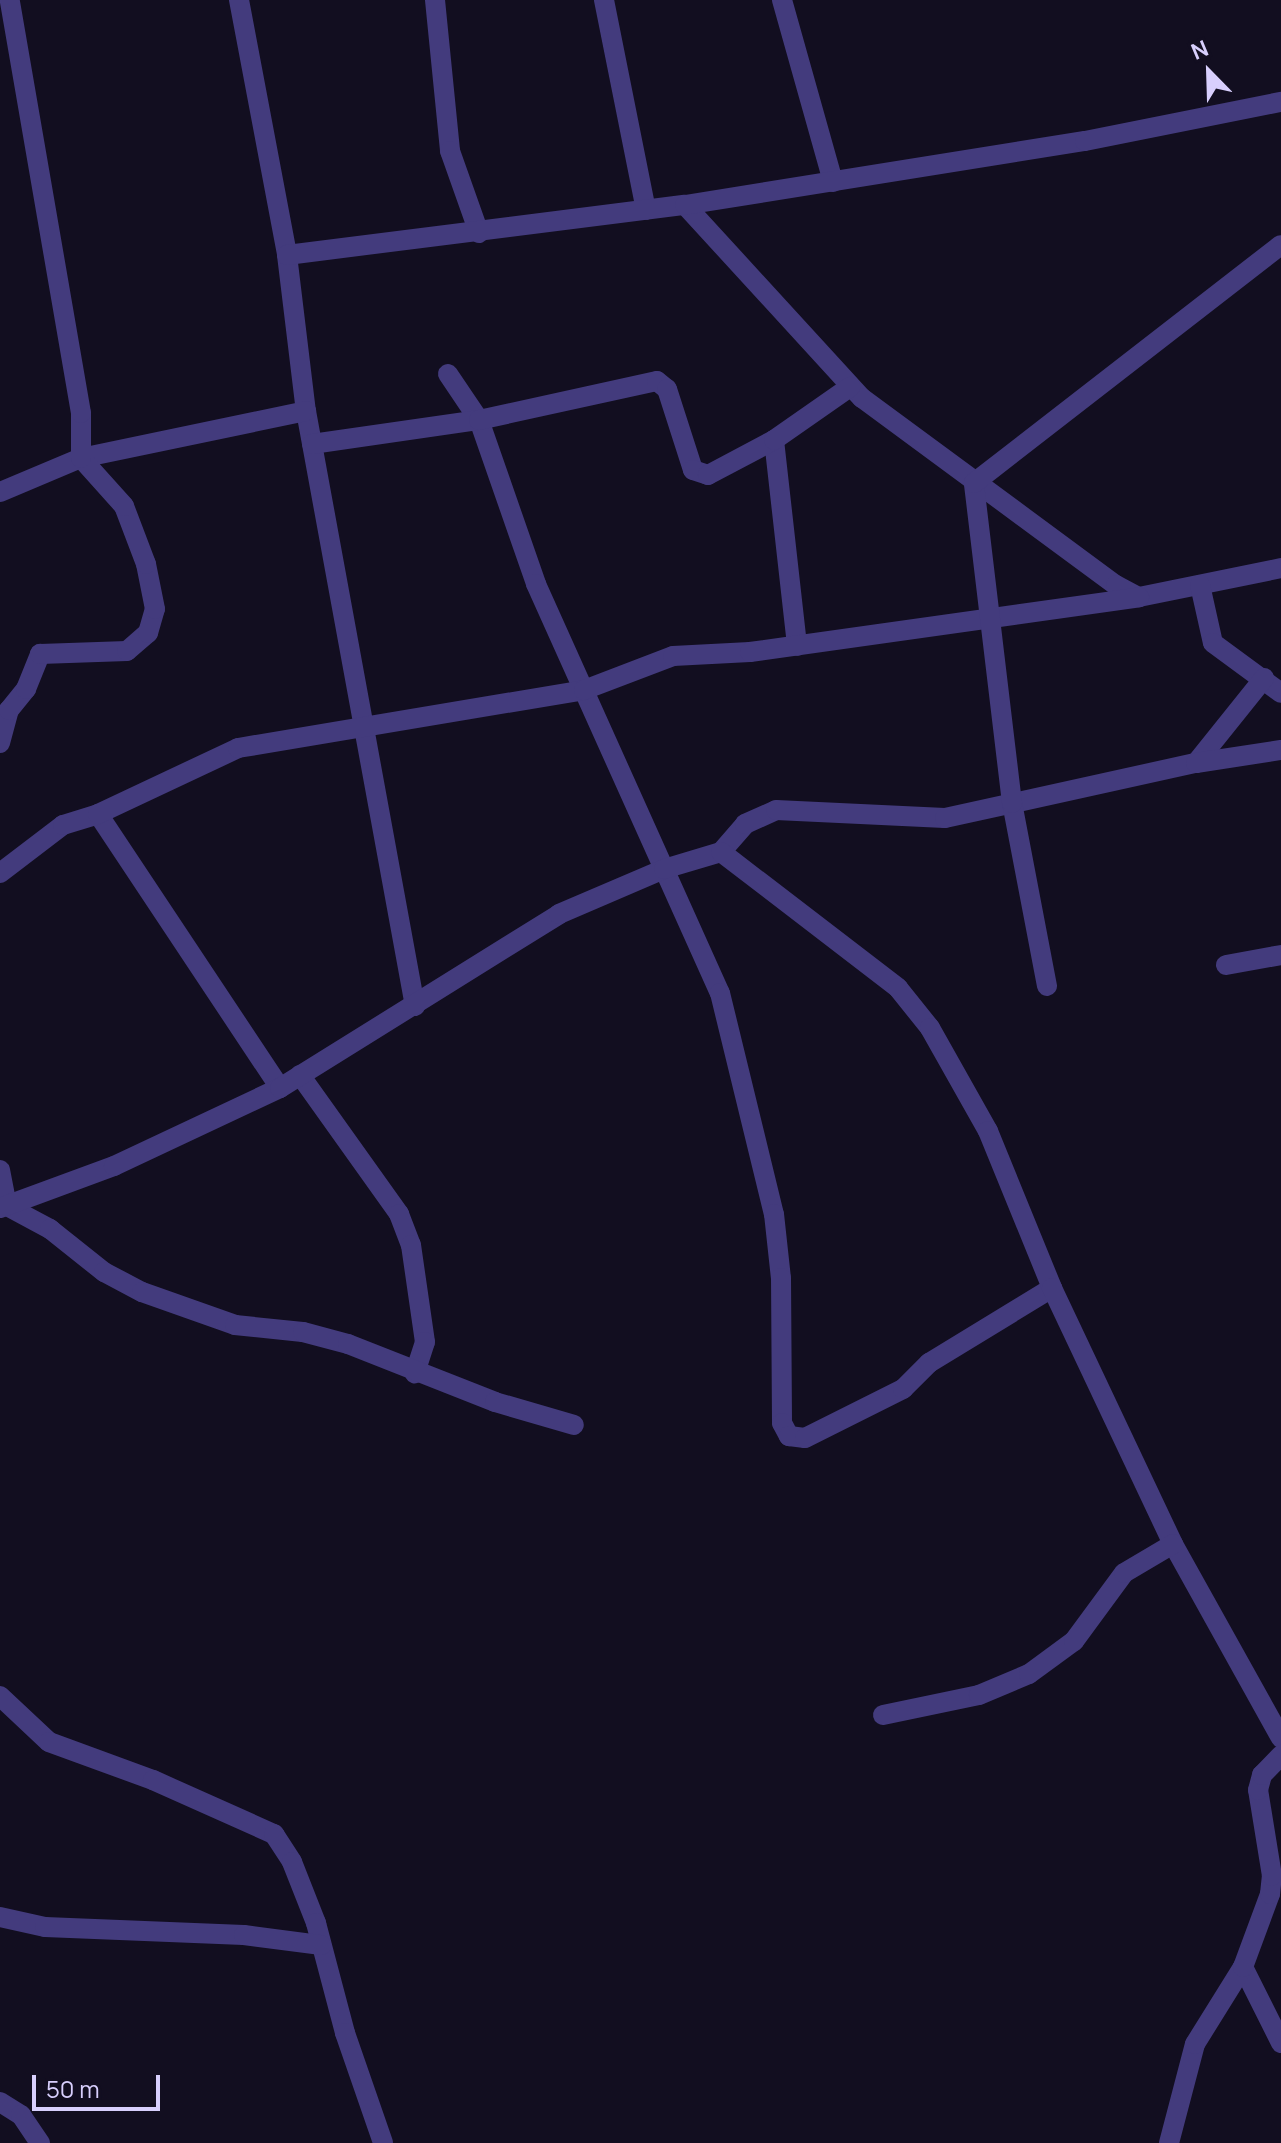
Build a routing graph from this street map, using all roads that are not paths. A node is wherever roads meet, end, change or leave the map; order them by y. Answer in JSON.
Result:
{"nodes":[{"id":1,"x":10,"y":0,"type":"edge"},
{"id":2,"x":239,"y":0,"type":"edge"},
{"id":3,"x":435,"y":0,"type":"edge"},
{"id":4,"x":604,"y":0,"type":"edge"},
{"id":5,"x":782,"y":0,"type":"edge"},
{"id":6,"x":1281,"y":102,"type":"edge"},
{"id":7,"x":833,"y":182,"type":"junction"},
{"id":8,"x":685,"y":205,"type":"junction"},
{"id":9,"x":646,"y":210,"type":"junction"},
{"id":10,"x":479,"y":233,"type":"junction"},
{"id":11,"x":1281,"y":245,"type":"edge"},
{"id":12,"x":287,"y":255,"type":"junction"},
{"id":13,"x":448,"y":374,"type":"dead end"},
{"id":14,"x":850,"y":387,"type":"junction"},
{"id":15,"x":306,"y":411,"type":"junction"},
{"id":16,"x":479,"y":420,"type":"junction"},
{"id":17,"x":774,"y":440,"type":"junction"},
{"id":18,"x":312,"y":444,"type":"junction"},
{"id":19,"x":81,"y":458,"type":"junction"},
{"id":20,"x":974,"y":483,"type":"junction"},
{"id":21,"x":0,"y":492,"type":"edge"},
{"id":22,"x":1281,"y":568,"type":"edge"},
{"id":23,"x":1200,"y":585,"type":"junction"},
{"id":24,"x":1139,"y":597,"type":"junction"},
{"id":25,"x":988,"y":621,"type":"junction"},
{"id":26,"x":797,"y":646,"type":"junction"},
{"id":27,"x":1264,"y":678,"type":"junction"},
{"id":28,"x":584,"y":690,"type":"junction"},
{"id":29,"x":1281,"y":693,"type":"edge"},
{"id":30,"x":363,"y":731,"type":"junction"},
{"id":31,"x":0,"y":743,"type":"edge"},
{"id":32,"x":1281,"y":750,"type":"edge"},
{"id":33,"x":1196,"y":763,"type":"junction"},
{"id":34,"x":1012,"y":803,"type":"junction"},
{"id":35,"x":98,"y":814,"type":"junction"},
{"id":36,"x":721,"y":852,"type":"junction"},
{"id":37,"x":664,"y":869,"type":"junction"},
{"id":38,"x":0,"y":873,"type":"edge"},
{"id":39,"x":1281,"y":955,"type":"edge"},
{"id":40,"x":1226,"y":965,"type":"dead end"},
{"id":41,"x":1047,"y":986,"type":"dead end"},
{"id":42,"x":415,"y":1006,"type":"junction"},
{"id":43,"x":300,"y":1075,"type":"junction"},
{"id":44,"x":280,"y":1088,"type":"junction"},
{"id":45,"x":0,"y":1170,"type":"edge"},
{"id":46,"x":4,"y":1207,"type":"edge"},
{"id":47,"x":1052,"y":1288,"type":"junction"},
{"id":48,"x":415,"y":1373,"type":"junction"},
{"id":49,"x":574,"y":1425,"type":"dead end"},
{"id":50,"x":1173,"y":1544,"type":"junction"},
{"id":51,"x":0,"y":1696,"type":"edge"},
{"id":52,"x":883,"y":1715,"type":"dead end"},
{"id":53,"x":1281,"y":1738,"type":"edge"},
{"id":54,"x":1279,"y":1759,"type":"edge"},
{"id":55,"x":0,"y":1917,"type":"edge"},
{"id":56,"x":321,"y":1945,"type":"junction"},
{"id":57,"x":1243,"y":1967,"type":"junction"},
{"id":58,"x":1281,"y":2043,"type":"edge"},
{"id":59,"x":0,"y":2102,"type":"edge"},
{"id":60,"x":40,"y":2143,"type":"edge"},
{"id":61,"x":383,"y":2143,"type":"edge"},
{"id":62,"x":1169,"y":2143,"type":"edge"}],
"edges":[{"from":1,"to":19,"type":"street"},
{"from":2,"to":12,"type":"street"},
{"from":3,"to":10,"type":"street"},
{"from":4,"to":9,"type":"street"},
{"from":5,"to":7,"type":"street"},
{"from":6,"to":7,"type":"street"},
{"from":7,"to":8,"type":"street"},
{"from":8,"to":9,"type":"street"},
{"from":8,"to":14,"type":"street"},
{"from":9,"to":10,"type":"street"},
{"from":10,"to":12,"type":"street"},
{"from":11,"to":20,"type":"street"},
{"from":12,"to":15,"type":"street"},
{"from":13,"to":16,"type":"street"},
{"from":14,"to":17,"type":"street"},
{"from":14,"to":20,"type":"street"},
{"from":15,"to":18,"type":"street"},
{"from":15,"to":19,"type":"street"},
{"from":16,"to":17,"type":"street"},
{"from":16,"to":18,"type":"street"},
{"from":16,"to":28,"type":"street"},
{"from":17,"to":26,"type":"street"},
{"from":18,"to":30,"type":"street"},
{"from":19,"to":21,"type":"street"},
{"from":19,"to":31,"type":"street"},
{"from":20,"to":24,"type":"street"},
{"from":20,"to":25,"type":"street"},
{"from":22,"to":23,"type":"street"},
{"from":23,"to":24,"type":"street"},
{"from":23,"to":27,"type":"street"},
{"from":24,"to":25,"type":"street"},
{"from":25,"to":26,"type":"street"},
{"from":25,"to":34,"type":"street"},
{"from":26,"to":28,"type":"street"},
{"from":27,"to":29,"type":"street"},
{"from":27,"to":33,"type":"street"},
{"from":28,"to":30,"type":"street"},
{"from":28,"to":37,"type":"street"},
{"from":30,"to":35,"type":"street"},
{"from":30,"to":42,"type":"street"},
{"from":32,"to":33,"type":"street"},
{"from":33,"to":34,"type":"street"},
{"from":34,"to":36,"type":"street"},
{"from":34,"to":41,"type":"street"},
{"from":35,"to":38,"type":"street"},
{"from":35,"to":44,"type":"street"},
{"from":36,"to":37,"type":"street"},
{"from":36,"to":47,"type":"street"},
{"from":37,"to":42,"type":"street"},
{"from":37,"to":47,"type":"street"},
{"from":39,"to":40,"type":"street"},
{"from":42,"to":43,"type":"street"},
{"from":43,"to":44,"type":"street"},
{"from":43,"to":48,"type":"street"},
{"from":44,"to":46,"type":"street"},
{"from":45,"to":46,"type":"street"},
{"from":46,"to":48,"type":"street"},
{"from":47,"to":50,"type":"street"},
{"from":48,"to":49,"type":"street"},
{"from":50,"to":52,"type":"street"},
{"from":50,"to":53,"type":"street"},
{"from":51,"to":56,"type":"street"},
{"from":54,"to":57,"type":"street"},
{"from":55,"to":56,"type":"street"},
{"from":56,"to":61,"type":"street"},
{"from":57,"to":58,"type":"street"},
{"from":57,"to":62,"type":"street"},
{"from":59,"to":60,"type":"street"}]}
